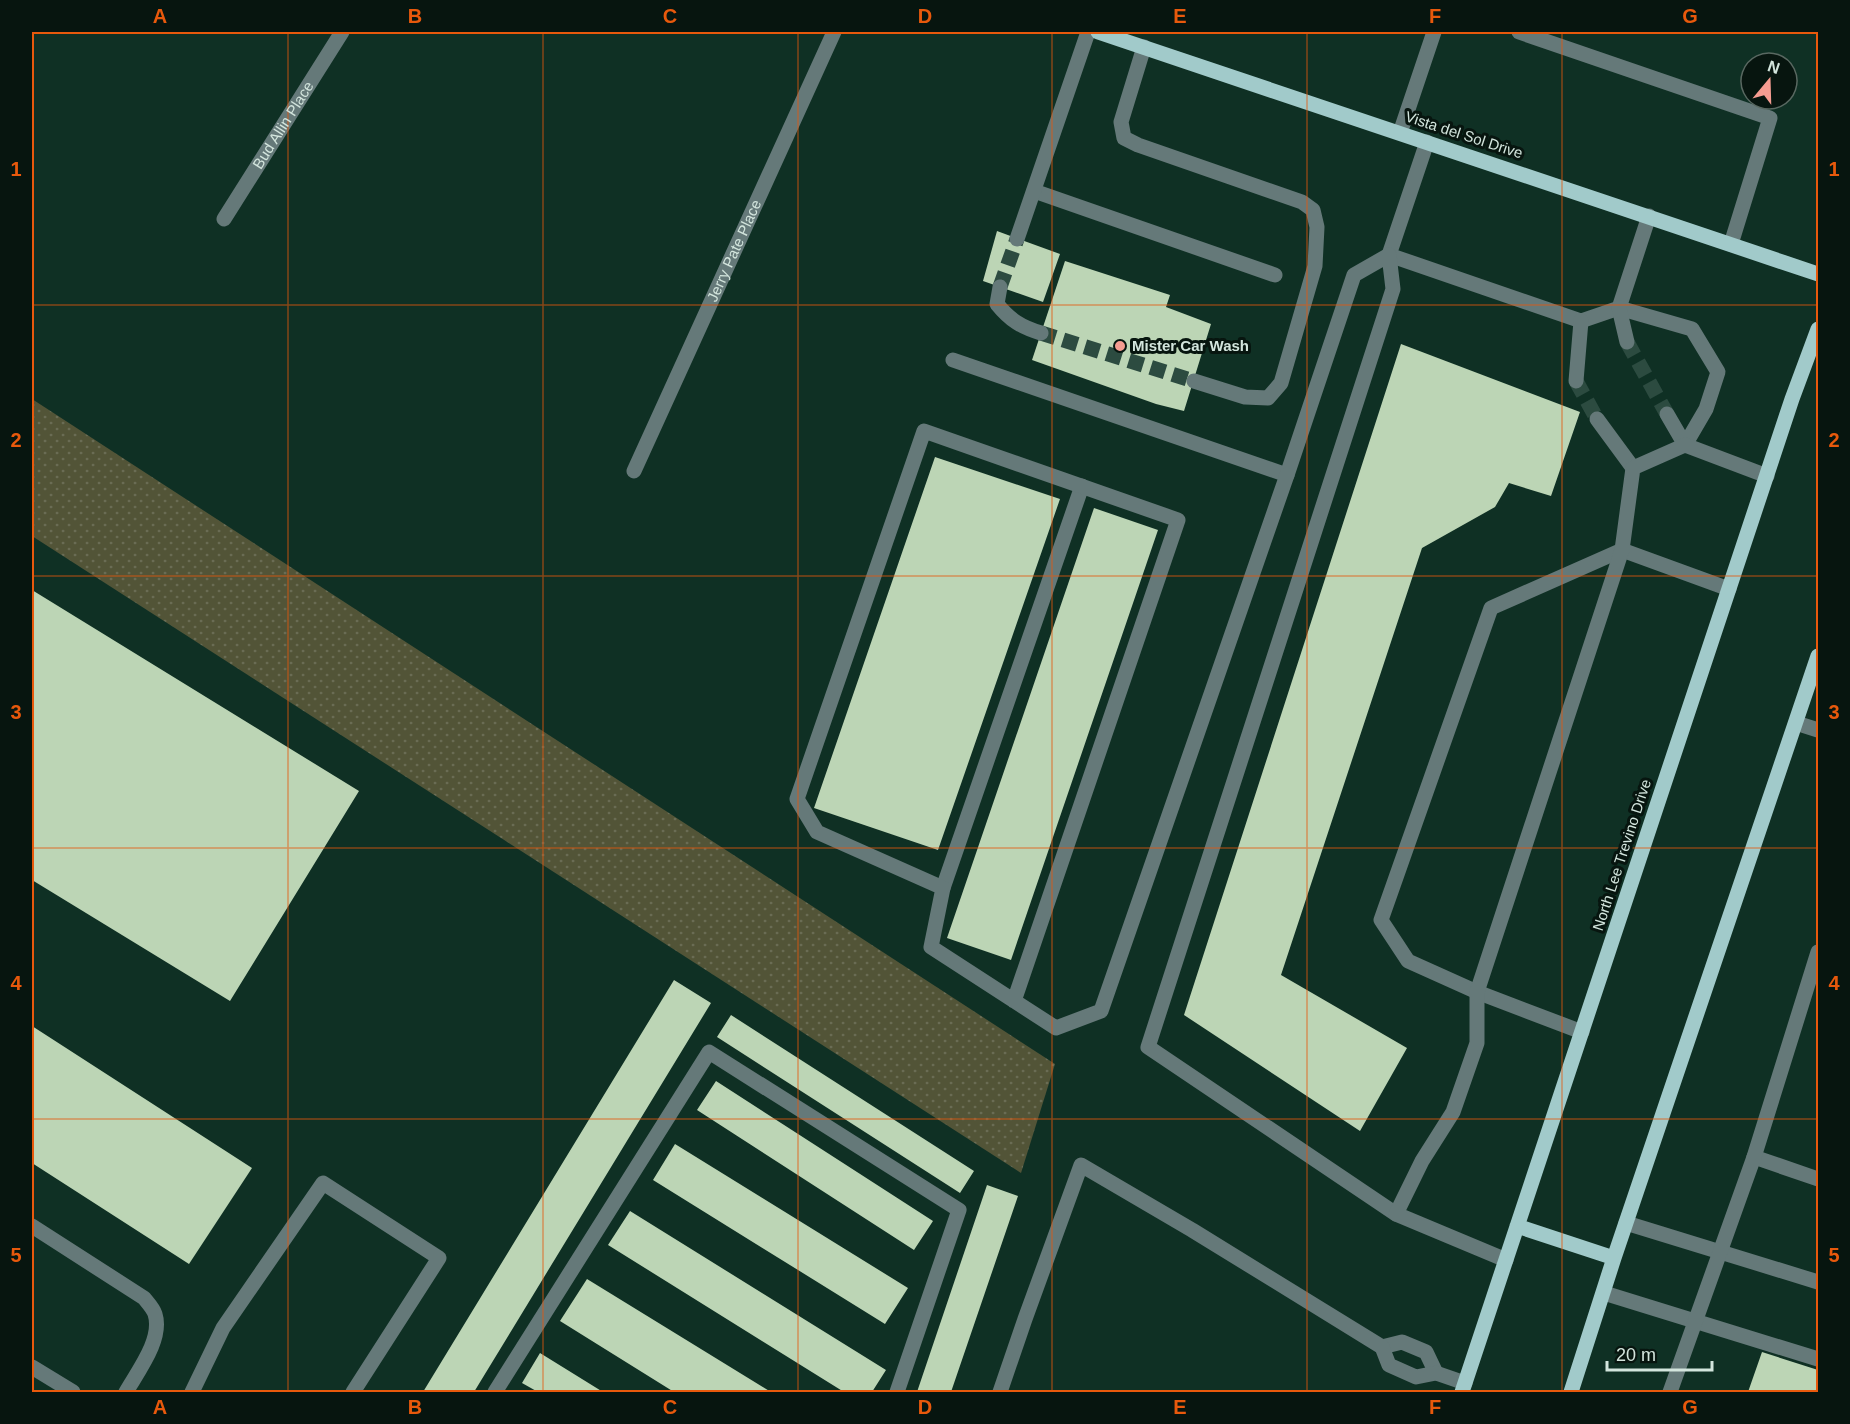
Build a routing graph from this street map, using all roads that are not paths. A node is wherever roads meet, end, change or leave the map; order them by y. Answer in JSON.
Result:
{"nodes":[{"id":1,"x":342,"y":32,"type":"edge"},
{"id":2,"x":834,"y":32,"type":"edge"},
{"id":3,"x":1088,"y":32,"type":"edge"},
{"id":4,"x":1098,"y":32,"type":"edge"},
{"id":5,"x":1434,"y":32,"type":"edge"},
{"id":6,"x":1519,"y":32,"type":"edge"},
{"id":7,"x":1144,"y":47,"type":"junction"},
{"id":8,"x":1400,"y":133,"type":"junction"},
{"id":9,"x":1427,"y":142,"type":"junction"},
{"id":10,"x":1034,"y":191,"type":"junction"},
{"id":11,"x":1649,"y":216,"type":"junction"},
{"id":12,"x":224,"y":219,"type":"dead end"},
{"id":13,"x":1017,"y":239,"type":"tunnel mouth"},
{"id":14,"x":1731,"y":244,"type":"junction"},
{"id":15,"x":1389,"y":255,"type":"junction"},
{"id":16,"x":1818,"y":274,"type":"edge"},
{"id":17,"x":1275,"y":275,"type":"dead end"},
{"id":18,"x":1000,"y":287,"type":"tunnel mouth"},
{"id":19,"x":1618,"y":308,"type":"junction"},
{"id":20,"x":1581,"y":321,"type":"junction"},
{"id":21,"x":1818,"y":329,"type":"edge"},
{"id":22,"x":1041,"y":333,"type":"tunnel mouth"},
{"id":23,"x":1627,"y":342,"type":"tunnel mouth"},
{"id":24,"x":953,"y":360,"type":"dead end"},
{"id":25,"x":1194,"y":381,"type":"tunnel mouth"},
{"id":26,"x":1576,"y":381,"type":"tunnel mouth"},
{"id":27,"x":1667,"y":414,"type":"tunnel mouth"},
{"id":28,"x":1597,"y":419,"type":"tunnel mouth"},
{"id":29,"x":1684,"y":445,"type":"junction"},
{"id":30,"x":1633,"y":468,"type":"junction"},
{"id":31,"x":634,"y":471,"type":"dead end"},
{"id":32,"x":1287,"y":475,"type":"junction"},
{"id":33,"x":1767,"y":476,"type":"junction"},
{"id":34,"x":1082,"y":486,"type":"junction"},
{"id":35,"x":1622,"y":550,"type":"junction"},
{"id":36,"x":1729,"y":589,"type":"junction"},
{"id":37,"x":1818,"y":656,"type":"edge"},
{"id":38,"x":1796,"y":723,"type":"junction"},
{"id":39,"x":1818,"y":730,"type":"edge"},
{"id":40,"x":943,"y":888,"type":"junction"},
{"id":41,"x":1818,"y":952,"type":"edge"},
{"id":42,"x":1477,"y":992,"type":"junction"},
{"id":43,"x":1014,"y":1001,"type":"junction"},
{"id":44,"x":1582,"y":1032,"type":"junction"},
{"id":45,"x":1754,"y":1157,"type":"junction"},
{"id":46,"x":1818,"y":1179,"type":"edge"},
{"id":47,"x":1396,"y":1214,"type":"junction"},
{"id":48,"x":1626,"y":1223,"type":"junction"},
{"id":49,"x":32,"y":1226,"type":"edge"},
{"id":50,"x":1517,"y":1226,"type":"junction"},
{"id":51,"x":1720,"y":1252,"type":"junction"},
{"id":52,"x":1614,"y":1258,"type":"junction"},
{"id":53,"x":1506,"y":1260,"type":"junction"},
{"id":54,"x":1818,"y":1282,"type":"edge"},
{"id":55,"x":1604,"y":1293,"type":"junction"},
{"id":56,"x":1695,"y":1321,"type":"junction"},
{"id":57,"x":1382,"y":1347,"type":"junction"},
{"id":58,"x":1818,"y":1359,"type":"edge"},
{"id":59,"x":32,"y":1367,"type":"edge"},
{"id":60,"x":1436,"y":1373,"type":"junction"},
{"id":61,"x":1463,"y":1388,"type":"edge"},
{"id":62,"x":72,"y":1392,"type":"edge"},
{"id":63,"x":126,"y":1392,"type":"edge"},
{"id":64,"x":192,"y":1392,"type":"edge"},
{"id":65,"x":353,"y":1392,"type":"edge"},
{"id":66,"x":495,"y":1392,"type":"edge"},
{"id":67,"x":897,"y":1392,"type":"edge"},
{"id":68,"x":1000,"y":1392,"type":"edge"},
{"id":69,"x":1571,"y":1392,"type":"edge"},
{"id":70,"x":1670,"y":1392,"type":"edge"}],
"edges":[{"from":1,"to":12,"type":"street","name":"Bud Allin Place"},
{"from":2,"to":31,"type":"street","name":"Jerry Pate Place"},
{"from":3,"to":10,"type":"street"},
{"from":4,"to":7,"type":"main road","name":"Vista del Sol Drive"},
{"from":5,"to":8,"type":"street"},
{"from":6,"to":14,"type":"street"},
{"from":7,"to":8,"type":"main road","name":"Vista del Sol Drive"},
{"from":7,"to":25,"type":"street"},
{"from":8,"to":9,"type":"main road","name":"Vista del Sol Drive"},
{"from":9,"to":11,"type":"main road","name":"Vista del Sol Drive"},
{"from":9,"to":15,"type":"street"},
{"from":10,"to":13,"type":"street"},
{"from":10,"to":17,"type":"street"},
{"from":11,"to":14,"type":"main road","name":"Vista del Sol Drive"},
{"from":11,"to":19,"type":"street"},
{"from":14,"to":16,"type":"main road","name":"Vista del Sol Drive"},
{"from":15,"to":20,"type":"street"},
{"from":15,"to":32,"type":"street"},
{"from":15,"to":47,"type":"street"},
{"from":18,"to":22,"type":"street"},
{"from":19,"to":20,"type":"street"},
{"from":19,"to":23,"type":"street"},
{"from":19,"to":29,"type":"street"},
{"from":20,"to":26,"type":"street"},
{"from":21,"to":33,"type":"main road","name":"North Lee Trevino Drive"},
{"from":24,"to":32,"type":"street"},
{"from":27,"to":29,"type":"street"},
{"from":28,"to":30,"type":"street"},
{"from":29,"to":30,"type":"street"},
{"from":29,"to":33,"type":"street"},
{"from":30,"to":35,"type":"street"},
{"from":32,"to":43,"type":"street"},
{"from":33,"to":36,"type":"main road","name":"North Lee Trevino Drive"},
{"from":34,"to":40,"type":"street"},
{"from":34,"to":40,"type":"street"},
{"from":34,"to":43,"type":"street"},
{"from":35,"to":36,"type":"street"},
{"from":35,"to":42,"type":"street"},
{"from":35,"to":42,"type":"street"},
{"from":36,"to":44,"type":"main road","name":"North Lee Trevino Drive"},
{"from":37,"to":38,"type":"main road"},
{"from":38,"to":39,"type":"street"},
{"from":38,"to":48,"type":"main road"},
{"from":40,"to":43,"type":"street"},
{"from":41,"to":45,"type":"street"},
{"from":42,"to":44,"type":"street"},
{"from":42,"to":47,"type":"street"},
{"from":44,"to":50,"type":"main road","name":"North Lee Trevino Drive"},
{"from":45,"to":46,"type":"street"},
{"from":45,"to":51,"type":"street"},
{"from":47,"to":53,"type":"street"},
{"from":48,"to":51,"type":"street"},
{"from":48,"to":52,"type":"main road"},
{"from":49,"to":63,"type":"street"},
{"from":50,"to":52,"type":"main road"},
{"from":50,"to":53,"type":"main road","name":"North Lee Trevino Drive"},
{"from":51,"to":54,"type":"street"},
{"from":51,"to":56,"type":"street"},
{"from":52,"to":55,"type":"main road"},
{"from":53,"to":61,"type":"main road","name":"North Lee Trevino Drive"},
{"from":55,"to":56,"type":"street"},
{"from":55,"to":69,"type":"main road"},
{"from":56,"to":58,"type":"street"},
{"from":56,"to":70,"type":"street"},
{"from":57,"to":60,"type":"street"},
{"from":57,"to":60,"type":"street"},
{"from":57,"to":68,"type":"street"},
{"from":59,"to":62,"type":"street"},
{"from":60,"to":61,"type":"street"},
{"from":64,"to":65,"type":"street"},
{"from":66,"to":67,"type":"street"}]}
